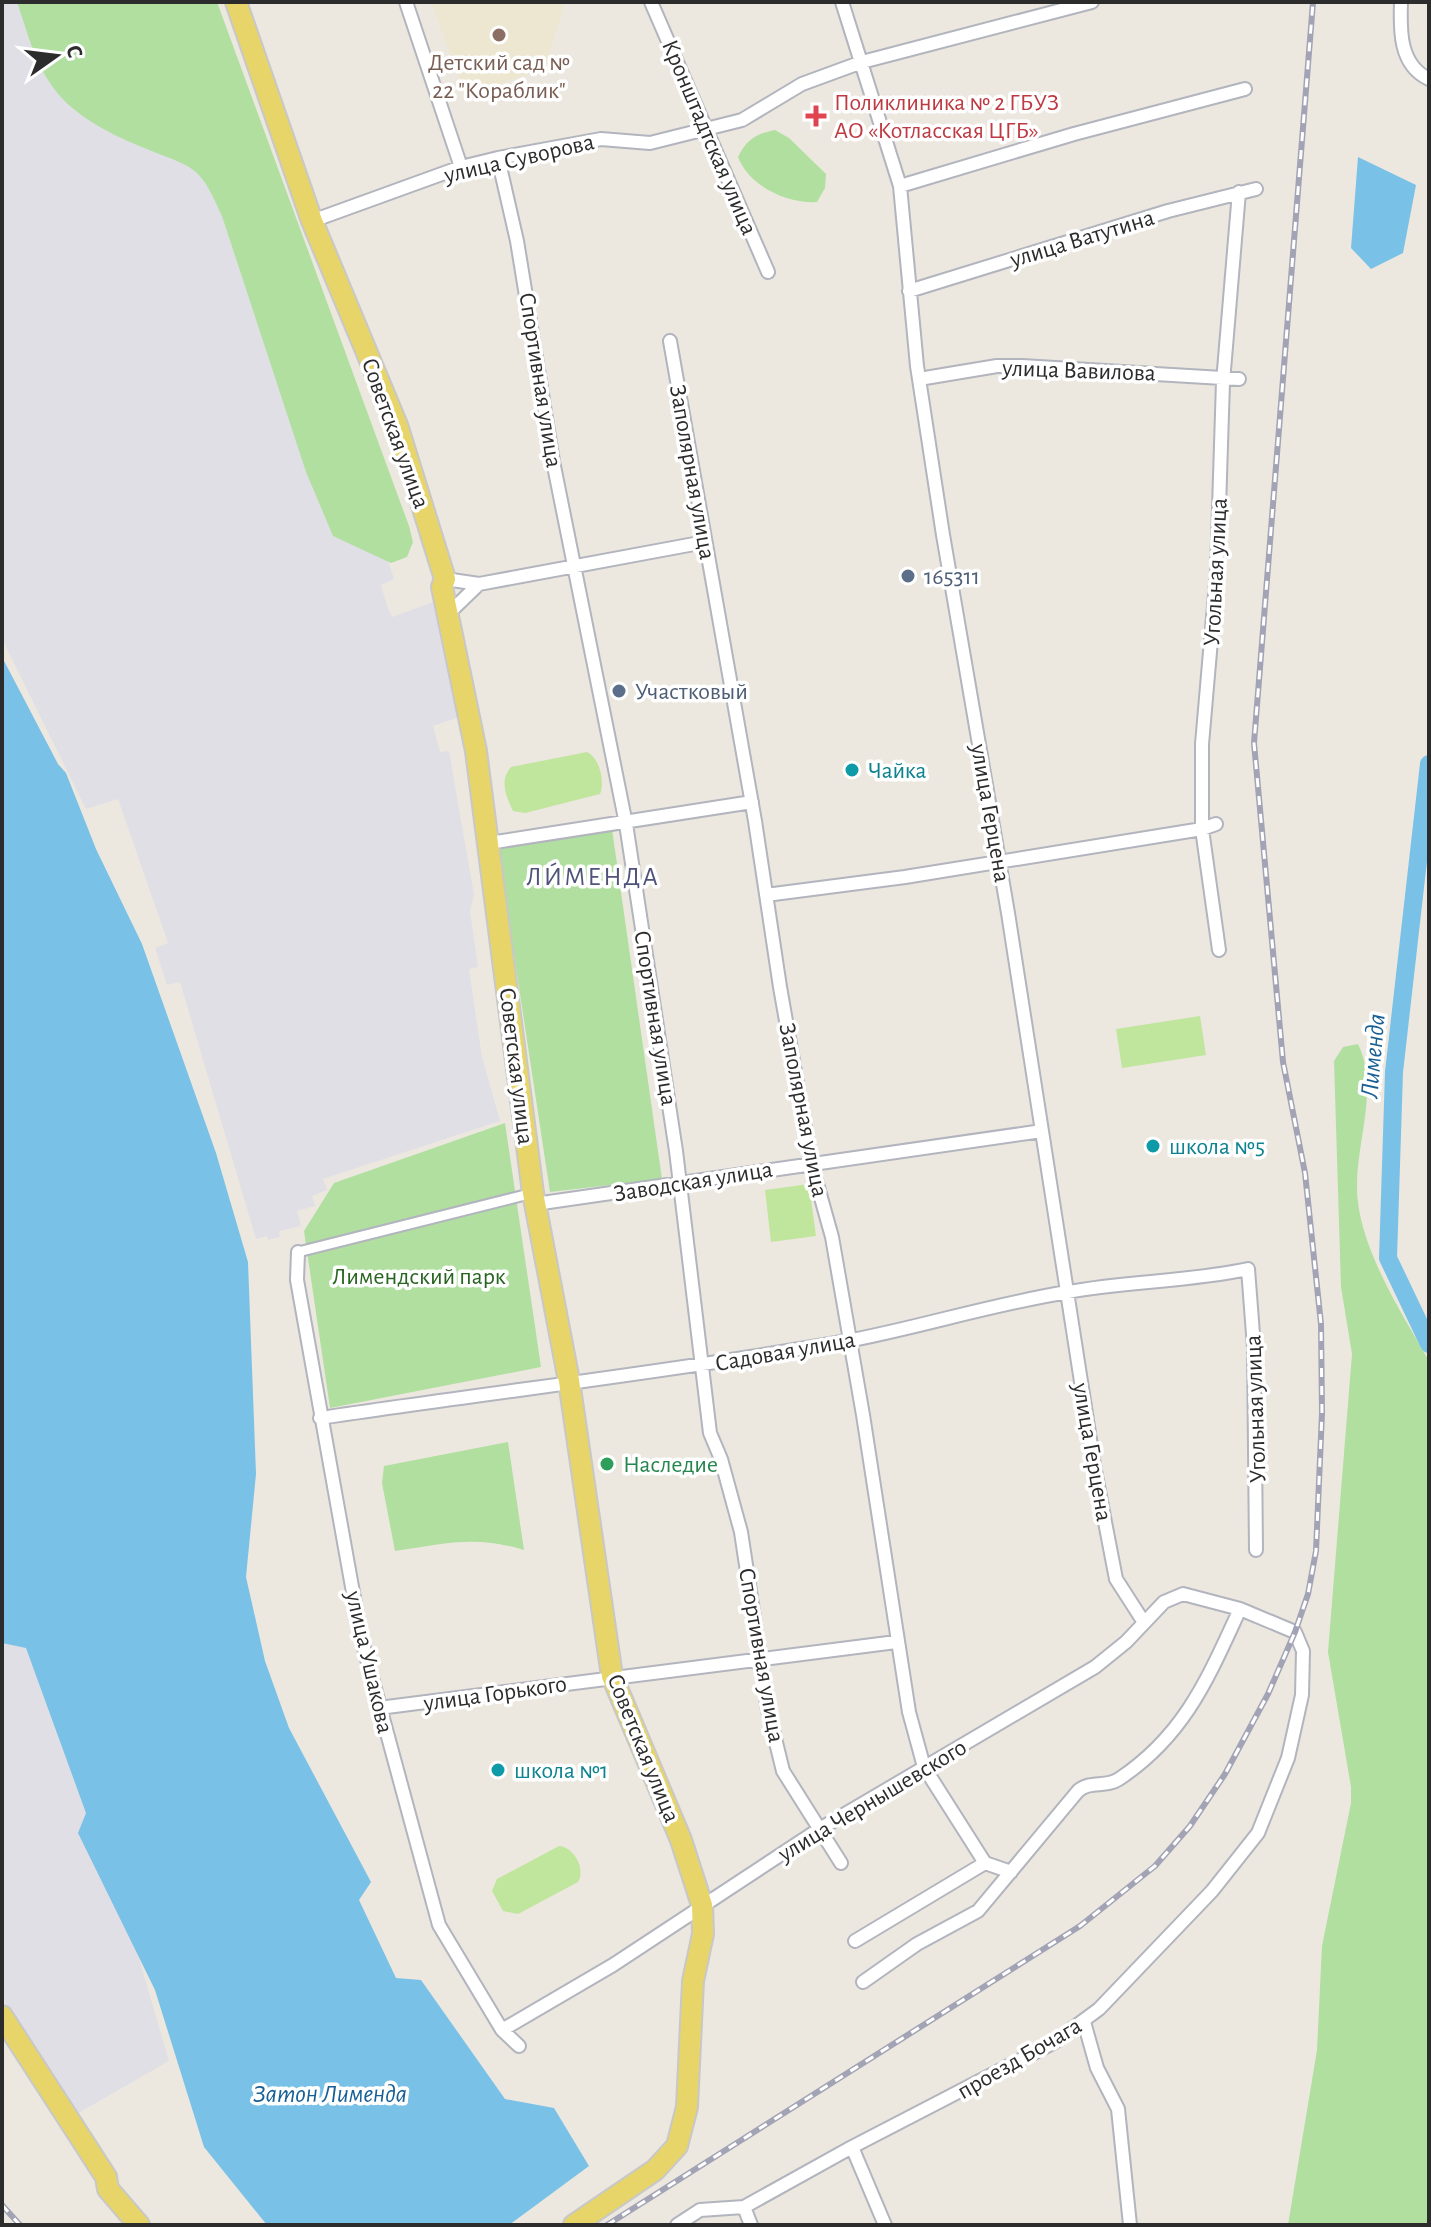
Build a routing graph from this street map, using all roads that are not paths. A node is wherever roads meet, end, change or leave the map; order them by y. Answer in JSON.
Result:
{"nodes":[{"id":1,"x":236,"y":2,"type":"edge"},
{"id":2,"x":406,"y":2,"type":"edge"},
{"id":3,"x":651,"y":2,"type":"edge"},
{"id":4,"x":842,"y":2,"type":"edge"},
{"id":5,"x":1092,"y":2,"type":"edge"},
{"id":6,"x":1401,"y":2,"type":"edge"},
{"id":7,"x":862,"y":62,"type":"junction"},
{"id":8,"x":1429,"y":79,"type":"edge"},
{"id":9,"x":1245,"y":89,"type":"dead end"},
{"id":10,"x":707,"y":129,"type":"junction"},
{"id":11,"x":498,"y":158,"type":"junction"},
{"id":12,"x":461,"y":167,"type":"junction"},
{"id":13,"x":900,"y":186,"type":"junction"},
{"id":14,"x":1256,"y":189,"type":"dead end"},
{"id":15,"x":1239,"y":192,"type":"junction"},
{"id":16,"x":312,"y":221,"type":"junction"},
{"id":17,"x":768,"y":272,"type":"dead end"},
{"id":18,"x":909,"y":291,"type":"junction"},
{"id":19,"x":670,"y":341,"type":"dead end"},
{"id":20,"x":1223,"y":378,"type":"junction"},
{"id":21,"x":919,"y":379,"type":"junction"},
{"id":22,"x":1239,"y":379,"type":"dead end"},
{"id":23,"x":705,"y":542,"type":"junction"},
{"id":24,"x":573,"y":565,"type":"junction"},
{"id":25,"x":445,"y":579,"type":"junction"},
{"id":26,"x":479,"y":584,"type":"junction"},
{"id":27,"x":449,"y":613,"type":"junction"},
{"id":28,"x":752,"y":802,"type":"junction"},
{"id":29,"x":626,"y":824,"type":"junction"},
{"id":30,"x":1216,"y":824,"type":"dead end"},
{"id":31,"x":1202,"y":829,"type":"junction"},
{"id":32,"x":489,"y":843,"type":"junction"},
{"id":33,"x":999,"y":861,"type":"junction"},
{"id":34,"x":766,"y":895,"type":"junction"},
{"id":35,"x":1219,"y":950,"type":"dead end"},
{"id":36,"x":1042,"y":1131,"type":"junction"},
{"id":37,"x":811,"y":1162,"type":"junction"},
{"id":38,"x":679,"y":1185,"type":"junction"},
{"id":39,"x":534,"y":1198,"type":"junction"},
{"id":40,"x":298,"y":1252,"type":"joint"},
{"id":41,"x":1248,"y":1269,"type":"joint"},
{"id":42,"x":1066,"y":1292,"type":"junction"},
{"id":43,"x":847,"y":1341,"type":"junction"},
{"id":44,"x":704,"y":1365,"type":"junction"},
{"id":45,"x":569,"y":1381,"type":"junction"},
{"id":46,"x":320,"y":1418,"type":"junction"},
{"id":47,"x":1256,"y":1550,"type":"dead end"},
{"id":48,"x":1240,"y":1609,"type":"junction"},
{"id":49,"x":1143,"y":1621,"type":"junction"},
{"id":50,"x":896,"y":1642,"type":"junction"},
{"id":51,"x":1302,"y":1643,"type":"joint"},
{"id":52,"x":759,"y":1657,"type":"junction"},
{"id":53,"x":612,"y":1676,"type":"junction"},
{"id":54,"x":379,"y":1708,"type":"junction"},
{"id":55,"x":924,"y":1767,"type":"junction"},
{"id":56,"x":818,"y":1830,"type":"junction"},
{"id":57,"x":841,"y":1863,"type":"dead end"},
{"id":58,"x":985,"y":1863,"type":"junction"},
{"id":59,"x":1011,"y":1872,"type":"junction"},
{"id":60,"x":702,"y":1905,"type":"junction"},
{"id":61,"x":855,"y":1941,"type":"dead end"},
{"id":62,"x":863,"y":1982,"type":"dead end"},
{"id":63,"x":2,"y":2016,"type":"edge"},
{"id":64,"x":1084,"y":2022,"type":"junction"},
{"id":65,"x":502,"y":2030,"type":"junction"},
{"id":66,"x":519,"y":2046,"type":"dead end"},
{"id":67,"x":852,"y":2147,"type":"junction"},
{"id":68,"x":744,"y":2207,"type":"junction"},
{"id":69,"x":136,"y":2222,"type":"edge"},
{"id":70,"x":574,"y":2225,"type":"edge"},
{"id":71,"x":677,"y":2225,"type":"edge"},
{"id":72,"x":751,"y":2225,"type":"edge"},
{"id":73,"x":885,"y":2225,"type":"edge"},
{"id":74,"x":1130,"y":2225,"type":"edge"}],
"edges":[{"from":1,"to":16,"type":"main road","name":"Советская улица"},
{"from":2,"to":12,"type":"street"},
{"from":3,"to":10,"type":"street","name":"Кронштадтская улица"},
{"from":4,"to":7,"type":"street","name":"улица Герцена"},
{"from":5,"to":7,"type":"street","name":"улица Суворова"},
{"from":6,"to":8,"type":"street"},
{"from":7,"to":10,"type":"street","name":"улица Суворова"},
{"from":7,"to":13,"type":"street","name":"улица Герцена"},
{"from":9,"to":13,"type":"street"},
{"from":10,"to":11,"type":"street","name":"улица Суворова"},
{"from":10,"to":17,"type":"street","name":"Кронштадтская улица"},
{"from":11,"to":12,"type":"street","name":"улица Суворова"},
{"from":11,"to":24,"type":"street","name":"Спортивная улица"},
{"from":12,"to":16,"type":"street","name":"улица Суворова"},
{"from":13,"to":18,"type":"street","name":"улица Герцена"},
{"from":14,"to":15,"type":"street","name":"улица Ватутина"},
{"from":15,"to":18,"type":"street","name":"улица Ватутина"},
{"from":15,"to":20,"type":"street","name":"Угольная улица"},
{"from":16,"to":25,"type":"main road","name":"Советская улица"},
{"from":18,"to":21,"type":"street","name":"улица Герцена"},
{"from":19,"to":23,"type":"street","name":"Заполярная улица"},
{"from":20,"to":21,"type":"street","name":"улица Вавилова"},
{"from":20,"to":22,"type":"street","name":"улица Вавилова"},
{"from":20,"to":31,"type":"street","name":"Угольная улица"},
{"from":21,"to":33,"type":"street","name":"улица Герцена"},
{"from":23,"to":24,"type":"street"},
{"from":23,"to":28,"type":"street","name":"Заполярная улица"},
{"from":24,"to":26,"type":"street"},
{"from":24,"to":29,"type":"street","name":"Спортивная улица"},
{"from":25,"to":26,"type":"street"},
{"from":25,"to":27,"type":"main road","name":"Советская улица"},
{"from":26,"to":27,"type":"street"},
{"from":27,"to":32,"type":"main road","name":"Советская улица"},
{"from":28,"to":29,"type":"street"},
{"from":28,"to":34,"type":"street","name":"Заполярная улица"},
{"from":29,"to":32,"type":"street"},
{"from":29,"to":38,"type":"street","name":"Спортивная улица"},
{"from":30,"to":31,"type":"street"},
{"from":31,"to":33,"type":"street"},
{"from":31,"to":35,"type":"street","name":"Угольная улица"},
{"from":32,"to":39,"type":"main road","name":"Советская улица"},
{"from":33,"to":34,"type":"street"},
{"from":33,"to":36,"type":"street","name":"улица Герцена"},
{"from":34,"to":37,"type":"street","name":"Заполярная улица"},
{"from":36,"to":37,"type":"street","name":"Заводская улица"},
{"from":36,"to":42,"type":"street","name":"улица Герцена"},
{"from":37,"to":38,"type":"street","name":"Заводская улица"},
{"from":37,"to":43,"type":"street","name":"Заполярная улица"},
{"from":38,"to":39,"type":"street","name":"Заводская улица"},
{"from":38,"to":44,"type":"street","name":"Спортивная улица"},
{"from":39,"to":40,"type":"street","name":"Заводская улица"},
{"from":39,"to":45,"type":"main road","name":"Советская улица"},
{"from":40,"to":46,"type":"street","name":"улица Ушакова"},
{"from":41,"to":42,"type":"street","name":"Садовая улица"},
{"from":41,"to":47,"type":"street","name":"Угольная улица"},
{"from":42,"to":43,"type":"street","name":"Садовая улица"},
{"from":42,"to":49,"type":"street","name":"улица Герцена"},
{"from":43,"to":44,"type":"street","name":"Садовая улица"},
{"from":43,"to":50,"type":"street","name":"Заполярная улица"},
{"from":44,"to":45,"type":"street","name":"Садовая улица"},
{"from":44,"to":52,"type":"street","name":"Спортивная улица"},
{"from":45,"to":46,"type":"street","name":"Садовая улица"},
{"from":45,"to":53,"type":"main road","name":"Советская улица"},
{"from":46,"to":54,"type":"street","name":"улица Ушакова"},
{"from":48,"to":49,"type":"street","name":"улица Чернышевского"},
{"from":48,"to":51,"type":"street","name":"улица Чернышевского"},
{"from":48,"to":59,"type":"street"},
{"from":49,"to":55,"type":"street","name":"улица Чернышевского"},
{"from":50,"to":52,"type":"street","name":"улица Горького"},
{"from":50,"to":55,"type":"street","name":"Заполярная улица"},
{"from":51,"to":64,"type":"street","name":"проезд Бочага"},
{"from":52,"to":53,"type":"street","name":"улица Горького"},
{"from":52,"to":56,"type":"street","name":"Спортивная улица"},
{"from":53,"to":54,"type":"street","name":"улица Горького"},
{"from":53,"to":60,"type":"main road","name":"Советская улица"},
{"from":54,"to":65,"type":"street","name":"улица Ушакова"},
{"from":55,"to":56,"type":"street","name":"улица Чернышевского"},
{"from":55,"to":58,"type":"street","name":"Заполярная улица"},
{"from":56,"to":57,"type":"street","name":"Спортивная улица"},
{"from":56,"to":60,"type":"street","name":"улица Чернышевского"},
{"from":58,"to":59,"type":"street"},
{"from":58,"to":61,"type":"street"},
{"from":59,"to":62,"type":"street"},
{"from":60,"to":65,"type":"street","name":"улица Чернышевского"},
{"from":60,"to":70,"type":"main road","name":"Советская улица"},
{"from":63,"to":69,"type":"main road"},
{"from":64,"to":67,"type":"street","name":"проезд Бочага"},
{"from":64,"to":74,"type":"street"},
{"from":65,"to":66,"type":"street","name":"улица Ушакова"},
{"from":67,"to":68,"type":"street","name":"проезд Бочага"},
{"from":67,"to":73,"type":"street"},
{"from":68,"to":71,"type":"street","name":"проезд Бочага"},
{"from":68,"to":72,"type":"street"}]}
